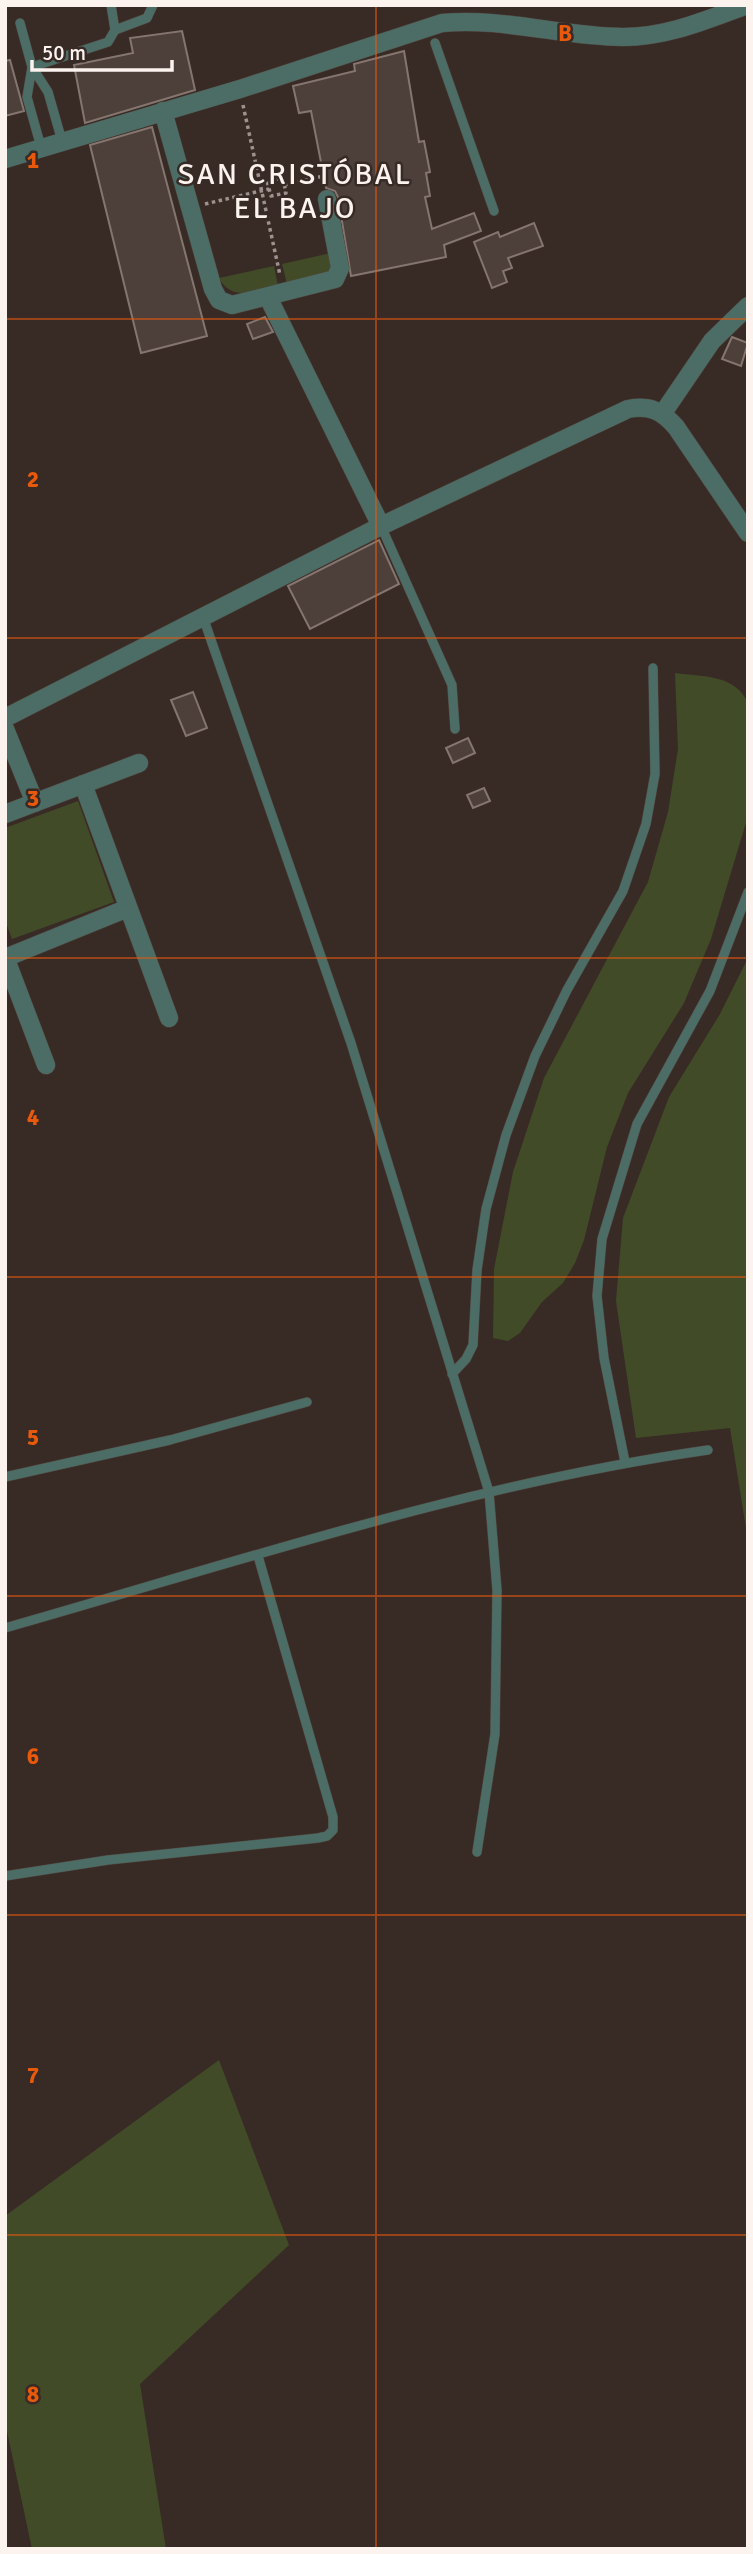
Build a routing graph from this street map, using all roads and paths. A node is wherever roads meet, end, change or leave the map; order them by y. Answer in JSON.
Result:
{"nodes":[{"id":1,"x":111,"y":5,"type":"edge"},
{"id":2,"x":152,"y":5,"type":"edge"},
{"id":3,"x":747,"y":5,"type":"edge"},
{"id":4,"x":20,"y":23,"type":"dead end"},
{"id":5,"x":115,"y":30,"type":"junction"},
{"id":6,"x":433,"y":36,"type":"junction"},
{"id":7,"x":32,"y":67,"type":"junction"},
{"id":8,"x":240,"y":89,"type":"junction"},
{"id":9,"x":163,"y":111,"type":"junction"},
{"id":10,"x":62,"y":141,"type":"junction"},
{"id":11,"x":41,"y":148,"type":"junction"},
{"id":12,"x":5,"y":159,"type":"edge"},
{"id":13,"x":324,"y":176,"type":"dead end"},
{"id":14,"x":284,"y":185,"type":"junction"},
{"id":15,"x":269,"y":189,"type":"junction"},
{"id":16,"x":262,"y":191,"type":"junction"},
{"id":17,"x":327,"y":199,"type":"dead end"},
{"id":18,"x":190,"y":207,"type":"junction"},
{"id":19,"x":494,"y":211,"type":"dead end"},
{"id":20,"x":276,"y":295,"type":"junction"},
{"id":21,"x":748,"y":306,"type":"edge"},
{"id":22,"x":663,"y":413,"type":"junction"},
{"id":23,"x":381,"y":526,"type":"junction"},
{"id":24,"x":748,"y":533,"type":"edge"},
{"id":25,"x":203,"y":617,"type":"junction"},
{"id":26,"x":653,"y":668,"type":"dead end"},
{"id":27,"x":5,"y":718,"type":"edge"},
{"id":28,"x":5,"y":729,"type":"edge"},
{"id":29,"x":455,"y":729,"type":"dead end"},
{"id":30,"x":139,"y":763,"type":"dead end"},
{"id":31,"x":83,"y":784,"type":"junction"},
{"id":32,"x":35,"y":803,"type":"junction"},
{"id":33,"x":5,"y":814,"type":"edge"},
{"id":34,"x":748,"y":892,"type":"edge"},
{"id":35,"x":128,"y":908,"type":"junction"},
{"id":36,"x":5,"y":957,"type":"edge"},
{"id":37,"x":169,"y":1018,"type":"dead end"},
{"id":38,"x":46,"y":1065,"type":"dead end"},
{"id":39,"x":452,"y":1374,"type":"junction"},
{"id":40,"x":307,"y":1402,"type":"dead end"},
{"id":41,"x":708,"y":1450,"type":"dead end"},
{"id":42,"x":625,"y":1462,"type":"junction"},
{"id":43,"x":5,"y":1477,"type":"edge"},
{"id":44,"x":489,"y":1492,"type":"junction"},
{"id":45,"x":258,"y":1556,"type":"junction"},
{"id":46,"x":5,"y":1628,"type":"edge"},
{"id":47,"x":477,"y":1852,"type":"dead end"},
{"id":48,"x":5,"y":1876,"type":"edge"}],
"edges":[{"from":1,"to":5,"type":"lane"},
{"from":2,"to":5,"type":"lane"},
{"from":3,"to":6,"type":"street"},
{"from":4,"to":7,"type":"lane"},
{"from":5,"to":7,"type":"lane"},
{"from":6,"to":8,"type":"street"},
{"from":6,"to":19,"type":"lane"},
{"from":7,"to":10,"type":"lane"},
{"from":7,"to":11,"type":"lane"},
{"from":8,"to":9,"type":"street"},
{"from":8,"to":16,"type":"path"},
{"from":9,"to":10,"type":"street"},
{"from":9,"to":18,"type":"street"},
{"from":10,"to":11,"type":"street"},
{"from":11,"to":12,"type":"street"},
{"from":13,"to":14,"type":"path"},
{"from":14,"to":15,"type":"path"},
{"from":14,"to":15,"type":"path"},
{"from":15,"to":16,"type":"path"},
{"from":16,"to":18,"type":"path"},
{"from":16,"to":20,"type":"path"},
{"from":17,"to":20,"type":"street"},
{"from":18,"to":20,"type":"street"},
{"from":20,"to":23,"type":"street"},
{"from":21,"to":22,"type":"street"},
{"from":22,"to":23,"type":"street"},
{"from":22,"to":24,"type":"street"},
{"from":23,"to":25,"type":"street"},
{"from":23,"to":29,"type":"lane"},
{"from":25,"to":27,"type":"street"},
{"from":25,"to":39,"type":"lane"},
{"from":26,"to":39,"type":"lane"},
{"from":28,"to":32,"type":"street"},
{"from":30,"to":31,"type":"street"},
{"from":31,"to":32,"type":"street"},
{"from":31,"to":35,"type":"street"},
{"from":32,"to":33,"type":"street"},
{"from":34,"to":42,"type":"lane"},
{"from":35,"to":36,"type":"street"},
{"from":35,"to":37,"type":"street"},
{"from":36,"to":38,"type":"street"},
{"from":39,"to":44,"type":"lane"},
{"from":40,"to":43,"type":"lane"},
{"from":41,"to":42,"type":"lane"},
{"from":42,"to":44,"type":"lane"},
{"from":44,"to":45,"type":"lane"},
{"from":44,"to":47,"type":"lane"},
{"from":45,"to":46,"type":"lane"},
{"from":45,"to":48,"type":"lane"}]}
